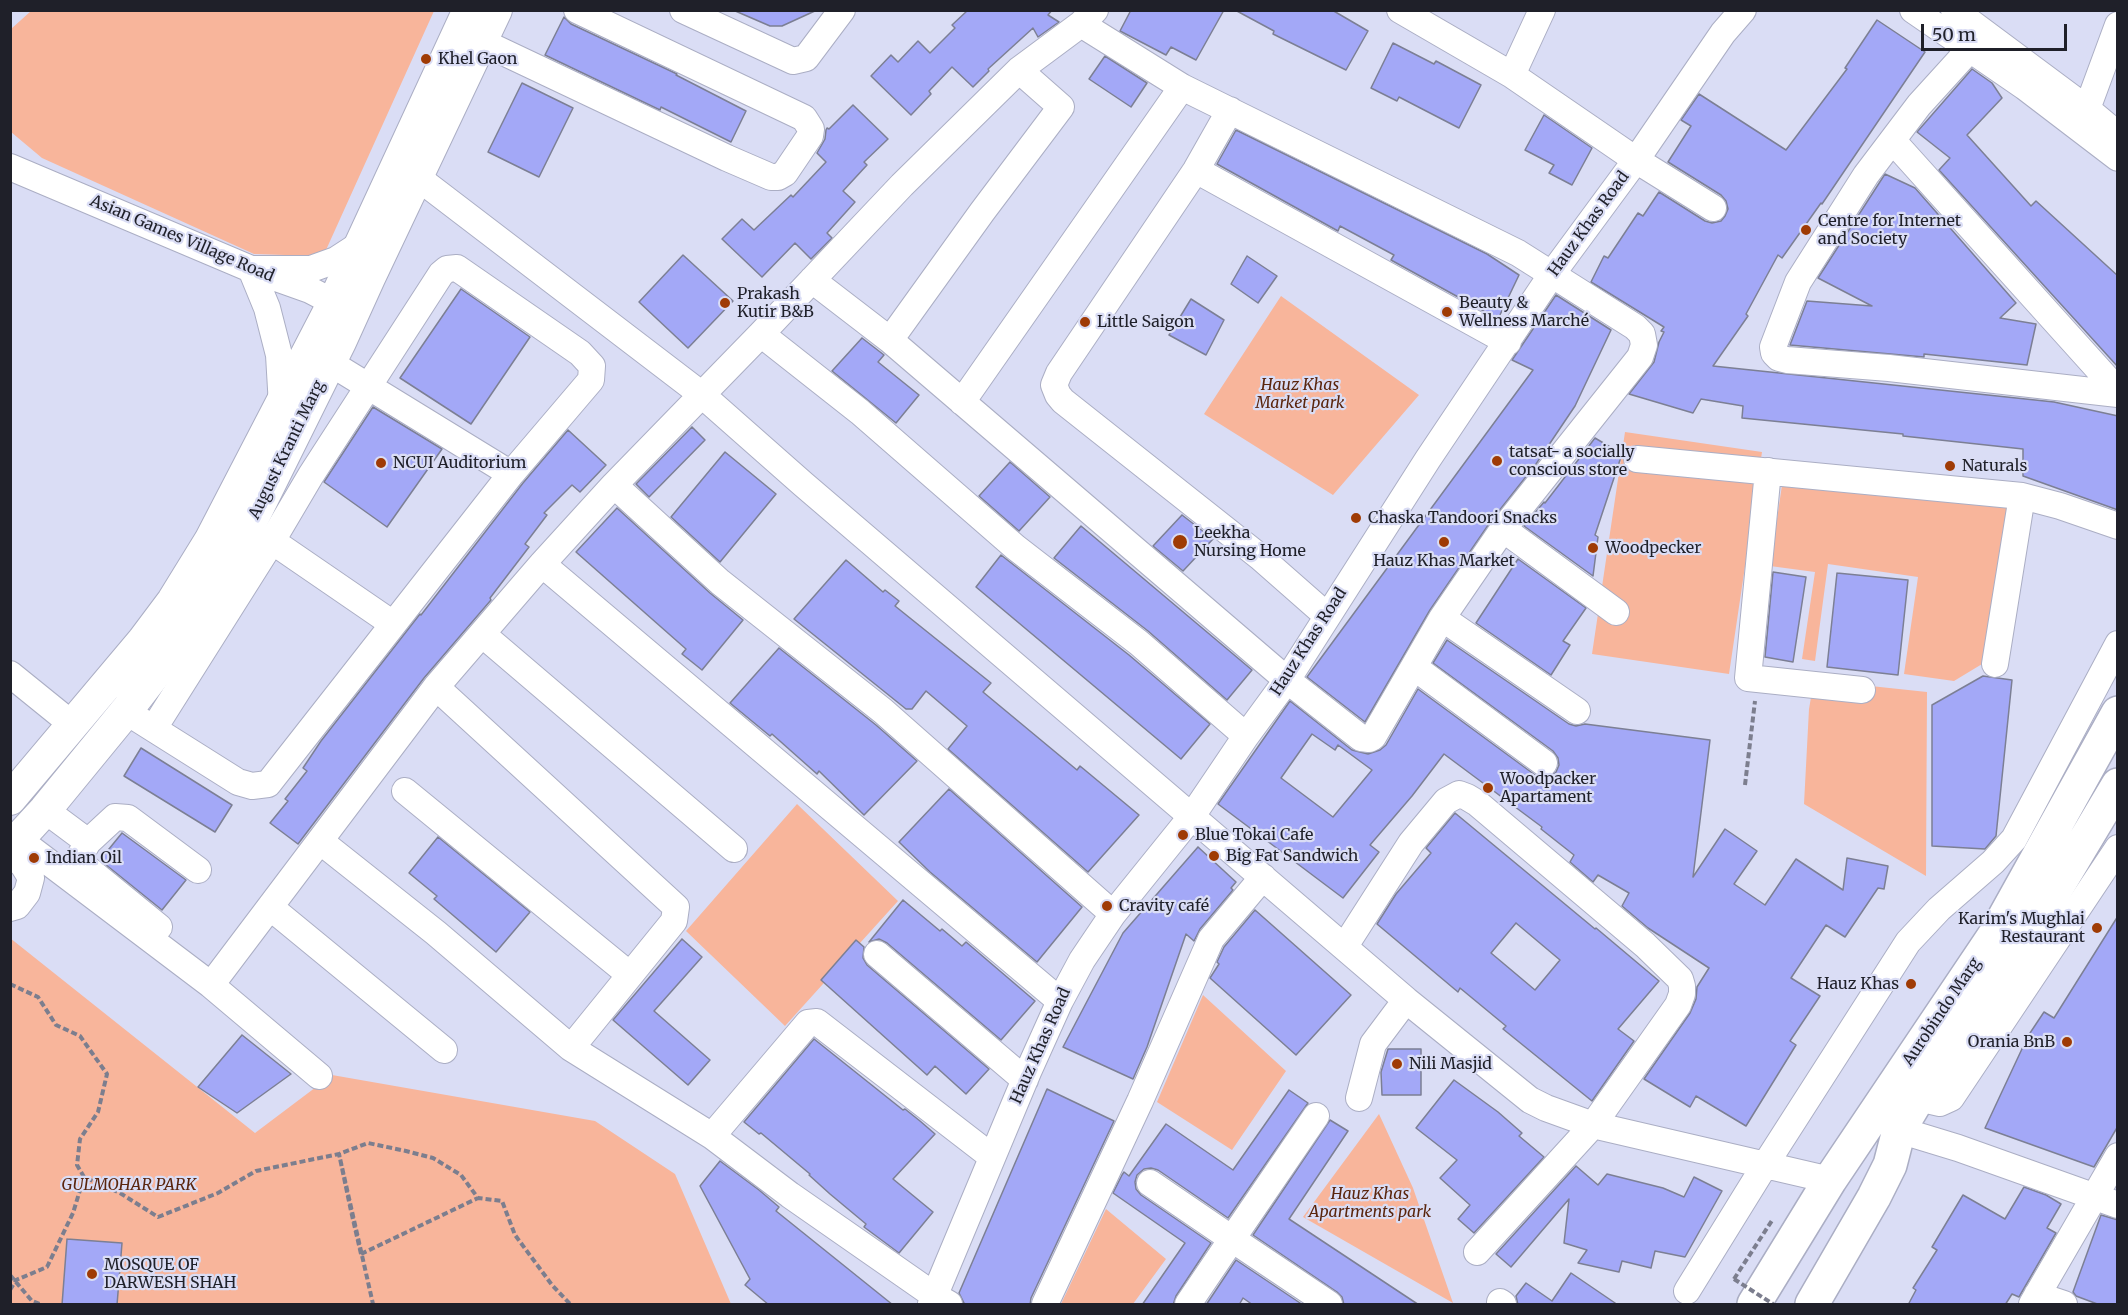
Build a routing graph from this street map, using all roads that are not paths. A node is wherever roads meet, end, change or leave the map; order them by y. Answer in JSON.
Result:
{"nodes":[{"id":1,"x":469,"y":10,"type":"edge"},
{"id":2,"x":496,"y":10,"type":"edge"},
{"id":3,"x":578,"y":10,"type":"edge"},
{"id":4,"x":683,"y":10,"type":"edge"},
{"id":5,"x":842,"y":10,"type":"edge"},
{"id":6,"x":1400,"y":10,"type":"edge"},
{"id":7,"x":1542,"y":10,"type":"edge"},
{"id":8,"x":1743,"y":10,"type":"edge"},
{"id":9,"x":1913,"y":10,"type":"edge"},
{"id":10,"x":1954,"y":10,"type":"edge"},
{"id":11,"x":1088,"y":17,"type":"edge"},
{"id":12,"x":2118,"y":25,"type":"edge"},
{"id":13,"x":480,"y":41,"type":"junction"},
{"id":14,"x":1969,"y":50,"type":"junction"},
{"id":15,"x":1019,"y":70,"type":"junction"},
{"id":16,"x":1512,"y":75,"type":"junction"},
{"id":17,"x":2038,"y":85,"type":"junction"},
{"id":18,"x":1182,"y":87,"type":"junction"},
{"id":19,"x":2087,"y":109,"type":"junction"},
{"id":20,"x":1230,"y":110,"type":"junction"},
{"id":21,"x":2118,"y":135,"type":"edge"},
{"id":22,"x":1893,"y":141,"type":"junction"},
{"id":23,"x":2118,"y":158,"type":"edge"},
{"id":24,"x":1636,"y":160,"type":"junction"},
{"id":25,"x":10,"y":167,"type":"edge"},
{"id":26,"x":1196,"y":170,"type":"junction"},
{"id":27,"x":417,"y":177,"type":"junction"},
{"id":28,"x":1713,"y":208,"type":"dead end"},
{"id":29,"x":359,"y":244,"type":"junction"},
{"id":30,"x":251,"y":269,"type":"junction"},
{"id":31,"x":1552,"y":274,"type":"junction"},
{"id":32,"x":812,"y":280,"type":"junction"},
{"id":33,"x":344,"y":307,"type":"junction"},
{"id":34,"x":761,"y":334,"type":"junction"},
{"id":35,"x":890,"y":340,"type":"junction"},
{"id":36,"x":1508,"y":342,"type":"junction"},
{"id":37,"x":320,"y":356,"type":"junction"},
{"id":38,"x":369,"y":386,"type":"junction"},
{"id":39,"x":2118,"y":393,"type":"edge"},
{"id":40,"x":701,"y":394,"type":"junction"},
{"id":41,"x":962,"y":402,"type":"junction"},
{"id":42,"x":282,"y":406,"type":"junction"},
{"id":43,"x":1638,"y":459,"type":"dead end"},
{"id":44,"x":1768,"y":471,"type":"junction"},
{"id":45,"x":511,"y":474,"type":"junction"},
{"id":46,"x":614,"y":485,"type":"junction"},
{"id":47,"x":2022,"y":496,"type":"junction"},
{"id":48,"x":2118,"y":526,"type":"edge"},
{"id":49,"x":1503,"y":529,"type":"junction"},
{"id":50,"x":272,"y":541,"type":"junction"},
{"id":51,"x":542,"y":564,"type":"junction"},
{"id":52,"x":1616,"y":612,"type":"dead end"},
{"id":53,"x":1326,"y":615,"type":"junction"},
{"id":54,"x":1442,"y":618,"type":"junction"},
{"id":55,"x":393,"y":624,"type":"junction"},
{"id":56,"x":482,"y":634,"type":"junction"},
{"id":57,"x":2118,"y":644,"type":"edge"},
{"id":58,"x":1995,"y":664,"type":"dead end"},
{"id":59,"x":1414,"y":667,"type":"junction"},
{"id":60,"x":10,"y":674,"type":"edge"},
{"id":61,"x":1287,"y":680,"type":"junction"},
{"id":62,"x":436,"y":687,"type":"junction"},
{"id":63,"x":1862,"y":690,"type":"dead end"},
{"id":64,"x":127,"y":710,"type":"junction"},
{"id":65,"x":1576,"y":711,"type":"dead end"},
{"id":66,"x":2118,"y":713,"type":"edge"},
{"id":67,"x":73,"y":724,"type":"junction"},
{"id":68,"x":154,"y":728,"type":"junction"},
{"id":69,"x":1246,"y":736,"type":"junction"},
{"id":70,"x":1544,"y":763,"type":"dead end"},
{"id":71,"x":2118,"y":785,"type":"edge"},
{"id":72,"x":405,"y":791,"type":"dead end"},
{"id":73,"x":10,"y":799,"type":"edge"},
{"id":74,"x":45,"y":810,"type":"junction"},
{"id":75,"x":1192,"y":816,"type":"junction"},
{"id":76,"x":320,"y":841,"type":"junction"},
{"id":77,"x":88,"y":842,"type":"junction"},
{"id":78,"x":13,"y":846,"type":"edge"},
{"id":79,"x":2118,"y":848,"type":"edge"},
{"id":80,"x":734,"y":849,"type":"dead end"},
{"id":81,"x":198,"y":870,"type":"dead end"},
{"id":82,"x":1263,"y":876,"type":"junction"},
{"id":83,"x":270,"y":907,"type":"junction"},
{"id":84,"x":10,"y":908,"type":"edge"},
{"id":85,"x":1113,"y":914,"type":"junction"},
{"id":86,"x":159,"y":927,"type":"dead end"},
{"id":87,"x":1345,"y":946,"type":"junction"},
{"id":88,"x":877,"y":954,"type":"dead end"},
{"id":89,"x":630,"y":975,"type":"junction"},
{"id":90,"x":211,"y":985,"type":"junction"},
{"id":91,"x":1406,"y":1000,"type":"junction"},
{"id":92,"x":1060,"y":1001,"type":"junction"},
{"id":93,"x":571,"y":1048,"type":"junction"},
{"id":94,"x":444,"y":1050,"type":"dead end"},
{"id":95,"x":319,"y":1076,"type":"dead end"},
{"id":96,"x":1025,"y":1080,"type":"junction"},
{"id":97,"x":1359,"y":1098,"type":"dead end"},
{"id":98,"x":1918,"y":1098,"type":"junction"},
{"id":99,"x":1316,"y":1116,"type":"dead end"},
{"id":100,"x":1593,"y":1125,"type":"junction"},
{"id":101,"x":1899,"y":1130,"type":"junction"},
{"id":102,"x":712,"y":1136,"type":"junction"},
{"id":103,"x":2118,"y":1156,"type":"edge"},
{"id":104,"x":992,"y":1157,"type":"junction"},
{"id":105,"x":1765,"y":1165,"type":"junction"},
{"id":106,"x":1830,"y":1180,"type":"junction"},
{"id":107,"x":1150,"y":1183,"type":"dead end"},
{"id":108,"x":2093,"y":1197,"type":"junction"},
{"id":109,"x":2118,"y":1205,"type":"edge"},
{"id":110,"x":1232,"y":1239,"type":"junction"},
{"id":111,"x":1477,"y":1252,"type":"dead end"},
{"id":112,"x":1687,"y":1291,"type":"dead end"},
{"id":113,"x":2035,"y":1300,"type":"edge"},
{"id":114,"x":938,"y":1302,"type":"edge"},
{"id":115,"x":1045,"y":1305,"type":"edge"},
{"id":116,"x":1188,"y":1305,"type":"edge"},
{"id":117,"x":1329,"y":1305,"type":"edge"},
{"id":118,"x":1754,"y":1305,"type":"edge"},
{"id":119,"x":1812,"y":1305,"type":"edge"},
{"id":120,"x":2064,"y":1305,"type":"edge"}],
"edges":[{"from":1,"to":29,"type":"main road","name":"August Kranti Marg"},
{"from":2,"to":13,"type":"main road","name":"August Kranti Marg"},
{"from":3,"to":13,"type":"street"},
{"from":4,"to":5,"type":"street"},
{"from":6,"to":16,"type":"street"},
{"from":7,"to":16,"type":"street"},
{"from":8,"to":24,"type":"street","name":"Hauz Khas Road"},
{"from":9,"to":14,"type":"street"},
{"from":10,"to":17,"type":"street"},
{"from":11,"to":15,"type":"street"},
{"from":11,"to":18,"type":"street"},
{"from":12,"to":19,"type":"street"},
{"from":13,"to":27,"type":"main road","name":"August Kranti Marg"},
{"from":14,"to":17,"type":"street"},
{"from":14,"to":22,"type":"street"},
{"from":15,"to":32,"type":"street"},
{"from":15,"to":35,"type":"street"},
{"from":16,"to":24,"type":"street"},
{"from":17,"to":19,"type":"street"},
{"from":17,"to":23,"type":"street"},
{"from":18,"to":20,"type":"street"},
{"from":18,"to":41,"type":"street"},
{"from":19,"to":21,"type":"street"},
{"from":20,"to":26,"type":"street"},
{"from":20,"to":31,"type":"street"},
{"from":22,"to":39,"type":"street"},
{"from":22,"to":39,"type":"street"},
{"from":24,"to":28,"type":"street"},
{"from":24,"to":31,"type":"street","name":"Hauz Khas Road"},
{"from":25,"to":30,"type":"street","name":"Asian Games Village Road"},
{"from":26,"to":36,"type":"street"},
{"from":26,"to":53,"type":"street"},
{"from":27,"to":33,"type":"main road","name":"August Kranti Marg"},
{"from":27,"to":40,"type":"street"},
{"from":29,"to":30,"type":"street"},
{"from":29,"to":33,"type":"main road","name":"August Kranti Marg"},
{"from":30,"to":33,"type":"street","name":"Asian Games Village Road"},
{"from":30,"to":42,"type":"street"},
{"from":31,"to":36,"type":"street","name":"Hauz Khas Road"},
{"from":31,"to":49,"type":"street"},
{"from":32,"to":34,"type":"street"},
{"from":32,"to":35,"type":"street"},
{"from":33,"to":37,"type":"main road","name":"August Kranti Marg"},
{"from":34,"to":40,"type":"street"},
{"from":34,"to":69,"type":"street"},
{"from":35,"to":41,"type":"street"},
{"from":36,"to":53,"type":"street","name":"Hauz Khas Road"},
{"from":37,"to":38,"type":"street"},
{"from":37,"to":42,"type":"main road","name":"August Kranti Marg"},
{"from":37,"to":64,"type":"main road","name":"August Kranti Marg"},
{"from":38,"to":45,"type":"street"},
{"from":38,"to":45,"type":"street"},
{"from":38,"to":50,"type":"street"},
{"from":40,"to":46,"type":"street"},
{"from":40,"to":75,"type":"street"},
{"from":41,"to":61,"type":"street"},
{"from":42,"to":67,"type":"main road","name":"August Kranti Marg"},
{"from":43,"to":44,"type":"street"},
{"from":44,"to":47,"type":"street"},
{"from":44,"to":63,"type":"street"},
{"from":45,"to":55,"type":"street"},
{"from":46,"to":51,"type":"street"},
{"from":46,"to":85,"type":"street"},
{"from":47,"to":48,"type":"street"},
{"from":47,"to":58,"type":"street"},
{"from":49,"to":52,"type":"street"},
{"from":49,"to":54,"type":"street"},
{"from":50,"to":55,"type":"street"},
{"from":50,"to":68,"type":"street"},
{"from":51,"to":56,"type":"street"},
{"from":51,"to":92,"type":"street"},
{"from":53,"to":61,"type":"street","name":"Hauz Khas Road"},
{"from":54,"to":59,"type":"street"},
{"from":54,"to":65,"type":"street"},
{"from":55,"to":68,"type":"street"},
{"from":56,"to":62,"type":"street"},
{"from":56,"to":80,"type":"street"},
{"from":57,"to":105,"type":"street"},
{"from":59,"to":61,"type":"street"},
{"from":59,"to":70,"type":"street"},
{"from":60,"to":67,"type":"street"},
{"from":61,"to":69,"type":"street","name":"Hauz Khas Road"},
{"from":62,"to":76,"type":"street"},
{"from":62,"to":89,"type":"street"},
{"from":64,"to":68,"type":"street"},
{"from":64,"to":74,"type":"main road","name":"August Kranti Marg"},
{"from":66,"to":106,"type":"highway","name":"Aurobindo Marg"},
{"from":67,"to":73,"type":"main road","name":"August Kranti Marg"},
{"from":69,"to":75,"type":"street","name":"Hauz Khas Road"},
{"from":71,"to":98,"type":"highway","name":"Aurobindo Marg"},
{"from":72,"to":89,"type":"street"},
{"from":74,"to":77,"type":"street"},
{"from":74,"to":78,"type":"main road","name":"August Kranti Marg"},
{"from":75,"to":82,"type":"street"},
{"from":75,"to":85,"type":"street","name":"Hauz Khas Road"},
{"from":76,"to":83,"type":"street"},
{"from":76,"to":93,"type":"street"},
{"from":77,"to":81,"type":"street"},
{"from":77,"to":86,"type":"street"},
{"from":78,"to":84,"type":"street"},
{"from":78,"to":90,"type":"street"},
{"from":79,"to":98,"type":"street"},
{"from":82,"to":87,"type":"street"},
{"from":82,"to":115,"type":"street"},
{"from":83,"to":90,"type":"street"},
{"from":83,"to":94,"type":"street"},
{"from":85,"to":92,"type":"street","name":"Hauz Khas Road"},
{"from":87,"to":91,"type":"street"},
{"from":87,"to":100,"type":"street"},
{"from":88,"to":96,"type":"street"},
{"from":89,"to":93,"type":"street"},
{"from":90,"to":95,"type":"street"},
{"from":91,"to":97,"type":"street"},
{"from":91,"to":100,"type":"street"},
{"from":92,"to":96,"type":"street","name":"Hauz Khas Road"},
{"from":93,"to":102,"type":"street"},
{"from":96,"to":104,"type":"street","name":"Hauz Khas Road"},
{"from":98,"to":101,"type":"highway","name":"Aurobindo Marg"},
{"from":99,"to":110,"type":"street"},
{"from":100,"to":105,"type":"street"},
{"from":100,"to":111,"type":"street"},
{"from":101,"to":108,"type":"street"},
{"from":101,"to":119,"type":"highway","name":"Aurobindo Marg"},
{"from":102,"to":104,"type":"street"},
{"from":102,"to":114,"type":"street"},
{"from":103,"to":108,"type":"street"},
{"from":104,"to":114,"type":"street","name":"Hauz Khas Road"},
{"from":105,"to":106,"type":"street"},
{"from":105,"to":112,"type":"street"},
{"from":106,"to":118,"type":"highway","name":"Aurobindo Marg"},
{"from":107,"to":110,"type":"street"},
{"from":108,"to":109,"type":"street"},
{"from":108,"to":113,"type":"street"},
{"from":110,"to":116,"type":"street"},
{"from":110,"to":117,"type":"street"},
{"from":113,"to":120,"type":"street"}]}
